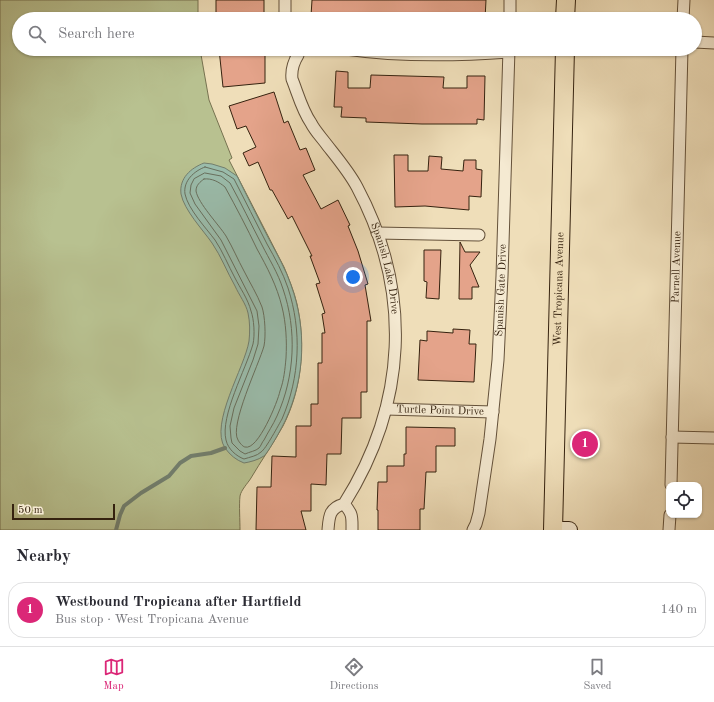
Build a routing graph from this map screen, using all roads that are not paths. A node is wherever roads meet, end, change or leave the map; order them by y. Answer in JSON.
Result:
{"nodes":[{"id":1,"x":285,"y":0,"type":"edge"},
{"id":2,"x":510,"y":0,"type":"edge"},
{"id":3,"x":566,"y":0,"type":"edge"},
{"id":4,"x":684,"y":0,"type":"edge"},
{"id":5,"x":285,"y":12,"type":"edge"},
{"id":6,"x":510,"y":12,"type":"edge"},
{"id":7,"x":566,"y":12,"type":"edge"},
{"id":8,"x":683,"y":12,"type":"edge"},
{"id":9,"x":702,"y":42,"type":"edge"},
{"id":10,"x":714,"y":43,"type":"edge"},
{"id":11,"x":296,"y":56,"type":"edge"},
{"id":12,"x":509,"y":56,"type":"edge"},
{"id":13,"x":565,"y":56,"type":"edge"},
{"id":14,"x":682,"y":56,"type":"edge"},
{"id":15,"x":377,"y":233,"type":"junction"},
{"id":16,"x":479,"y":235,"type":"dead end"},
{"id":17,"x":386,"y":409,"type":"junction"},
{"id":18,"x":493,"y":412,"type":"junction"},
{"id":19,"x":672,"y":437,"type":"junction"},
{"id":20,"x":714,"y":438,"type":"edge"},
{"id":21,"x":671,"y":482,"type":"edge"},
{"id":22,"x":344,"y":504,"type":"junction"},
{"id":23,"x":670,"y":518,"type":"edge"},
{"id":24,"x":328,"y":530,"type":"edge"},
{"id":25,"x":352,"y":530,"type":"edge"},
{"id":26,"x":473,"y":530,"type":"edge"},
{"id":27,"x":553,"y":530,"type":"edge"},
{"id":28,"x":568,"y":530,"type":"edge"},
{"id":29,"x":669,"y":530,"type":"edge"}],
"edges":[{"from":1,"to":5,"type":"street"},
{"from":2,"to":6,"type":"street"},
{"from":3,"to":7,"type":"main road"},
{"from":4,"to":8,"type":"street"},
{"from":9,"to":10,"type":"street"},
{"from":11,"to":15,"type":"street","name":"Spanish Lake Drive"},
{"from":12,"to":18,"type":"street","name":"Spanish Gate Drive"},
{"from":13,"to":27,"type":"main road","name":"West Tropicana Avenue"},
{"from":14,"to":19,"type":"street","name":"Parnell Avenue"},
{"from":15,"to":16,"type":"street"},
{"from":15,"to":17,"type":"street","name":"Spanish Lake Drive"},
{"from":17,"to":18,"type":"street","name":"Turtle Point Drive"},
{"from":17,"to":22,"type":"street","name":"Spanish Lake Drive"},
{"from":18,"to":26,"type":"street","name":"Spanish Gate Drive"},
{"from":19,"to":20,"type":"street"},
{"from":19,"to":21,"type":"street","name":"Parnell Avenue"},
{"from":22,"to":24,"type":"street","name":"Spanish Lake Drive"},
{"from":22,"to":25,"type":"street"},
{"from":23,"to":29,"type":"street"},
{"from":27,"to":28,"type":"street"}]}
